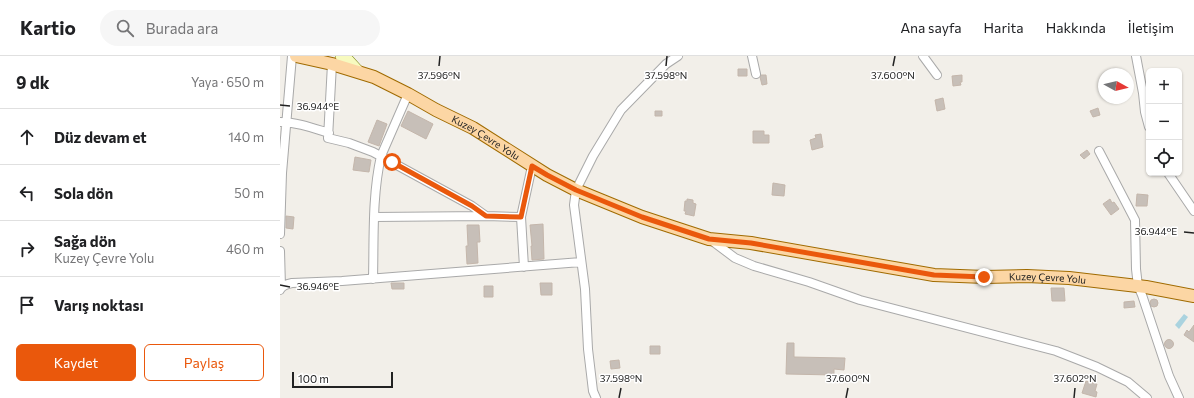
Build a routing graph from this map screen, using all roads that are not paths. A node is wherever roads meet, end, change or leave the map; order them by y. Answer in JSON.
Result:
{"nodes":[{"id":1,"x":292,"y":56,"type":"edge"},
{"id":2,"x":296,"y":56,"type":"edge"},
{"id":3,"x":341,"y":56,"type":"edge"},
{"id":4,"x":678,"y":56,"type":"edge"},
{"id":5,"x":752,"y":56,"type":"edge"},
{"id":6,"x":924,"y":56,"type":"edge"},
{"id":7,"x":1136,"y":56,"type":"edge"},
{"id":8,"x":332,"y":64,"type":"junction"},
{"id":9,"x":359,"y":72,"type":"junction"},
{"id":10,"x":756,"y":74,"type":"dead end"},
{"id":11,"x":936,"y":76,"type":"dead end"},
{"id":12,"x":408,"y":94,"type":"junction"},
{"id":13,"x":1146,"y":116,"type":"edge"},
{"id":14,"x":283,"y":122,"type":"edge"},
{"id":15,"x":328,"y":133,"type":"junction"},
{"id":16,"x":1099,"y":151,"type":"dead end"},
{"id":17,"x":381,"y":156,"type":"junction"},
{"id":18,"x":532,"y":166,"type":"junction"},
{"id":19,"x":1170,"y":176,"type":"edge"},
{"id":20,"x":576,"y":190,"type":"junction"},
{"id":21,"x":1194,"y":211,"type":"edge"},
{"id":22,"x":486,"y":216,"type":"junction"},
{"id":23,"x":374,"y":217,"type":"junction"},
{"id":24,"x":521,"y":217,"type":"junction"},
{"id":25,"x":280,"y":234,"type":"edge"},
{"id":26,"x":709,"y":239,"type":"junction"},
{"id":27,"x":280,"y":251,"type":"edge"},
{"id":28,"x":581,"y":262,"type":"junction"},
{"id":29,"x":524,"y":267,"type":"junction"},
{"id":30,"x":373,"y":279,"type":"junction"},
{"id":31,"x":1138,"y":286,"type":"junction"},
{"id":32,"x":281,"y":289,"type":"edge"},
{"id":33,"x":1194,"y":296,"type":"edge"},
{"id":34,"x":596,"y":398,"type":"edge"},
{"id":35,"x":1147,"y":398,"type":"edge"},
{"id":36,"x":1179,"y":398,"type":"edge"}],
"edges":[{"from":1,"to":14,"type":"street"},
{"from":2,"to":8,"type":"main road","name":"Kuzey Çevre Yolu"},
{"from":3,"to":9,"type":"street"},
{"from":4,"to":20,"type":"street"},
{"from":5,"to":10,"type":"street"},
{"from":6,"to":11,"type":"street"},
{"from":7,"to":13,"type":"street"},
{"from":8,"to":9,"type":"main road","name":"Kuzey Çevre Yolu"},
{"from":8,"to":15,"type":"street"},
{"from":9,"to":12,"type":"main road","name":"Kuzey Çevre Yolu"},
{"from":12,"to":17,"type":"street"},
{"from":12,"to":18,"type":"main road","name":"Kuzey Çevre Yolu"},
{"from":14,"to":15,"type":"street"},
{"from":14,"to":25,"type":"street"},
{"from":15,"to":17,"type":"street"},
{"from":16,"to":31,"type":"street"},
{"from":17,"to":22,"type":"street"},
{"from":17,"to":23,"type":"street"},
{"from":18,"to":20,"type":"main road","name":"Kuzey Çevre Yolu"},
{"from":18,"to":24,"type":"street"},
{"from":19,"to":21,"type":"street"},
{"from":20,"to":26,"type":"main road","name":"Kuzey Çevre Yolu"},
{"from":20,"to":28,"type":"street"},
{"from":22,"to":23,"type":"street"},
{"from":22,"to":24,"type":"street"},
{"from":23,"to":30,"type":"street"},
{"from":24,"to":29,"type":"street"},
{"from":26,"to":31,"type":"main road","name":"Kuzey Çevre Yolu"},
{"from":26,"to":35,"type":"street"},
{"from":27,"to":32,"type":"street"},
{"from":28,"to":29,"type":"street"},
{"from":28,"to":34,"type":"street"},
{"from":29,"to":30,"type":"street"},
{"from":30,"to":32,"type":"street"},
{"from":31,"to":33,"type":"main road","name":"Kuzey Çevre Yolu"},
{"from":31,"to":36,"type":"street"}]}
